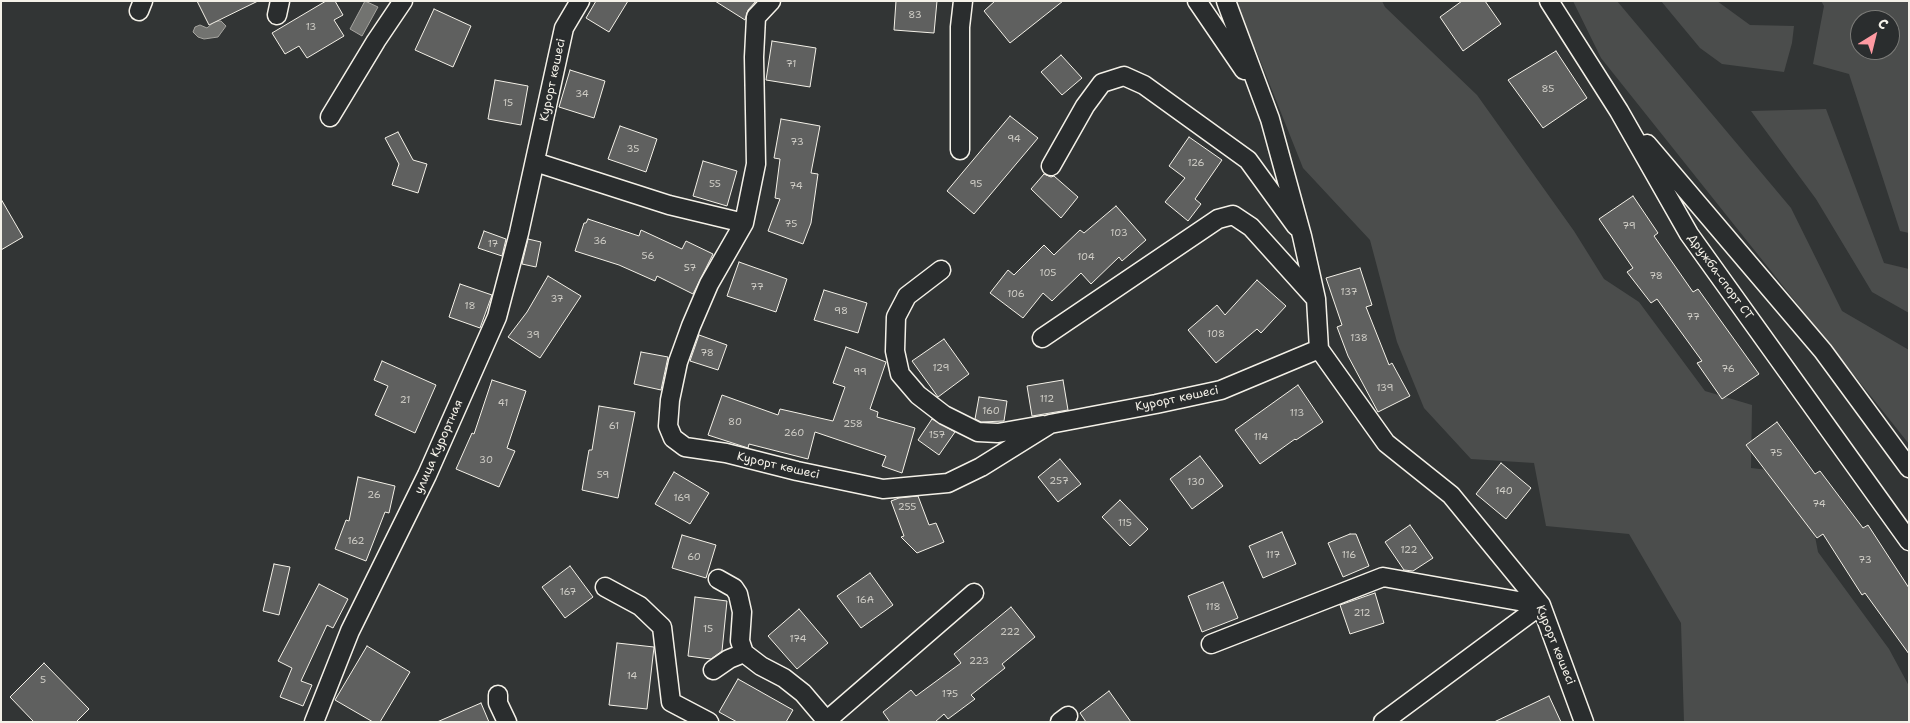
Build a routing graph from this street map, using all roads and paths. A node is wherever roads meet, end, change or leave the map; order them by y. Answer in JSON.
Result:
{"nodes":[{"id":1,"x":403,"y":1,"type":"edge"},
{"id":2,"x":580,"y":1,"type":"edge"},
{"id":3,"x":771,"y":1,"type":"edge"},
{"id":4,"x":963,"y":1,"type":"edge"},
{"id":5,"x":1197,"y":1,"type":"edge"},
{"id":6,"x":1226,"y":1,"type":"edge"},
{"id":7,"x":1549,"y":1,"type":"edge"},
{"id":8,"x":1260,"y":93,"type":"junction"},
{"id":9,"x":1619,"y":111,"type":"junction"},
{"id":10,"x":330,"y":117,"type":"dead end"},
{"id":11,"x":960,"y":150,"type":"dead end"},
{"id":12,"x":536,"y":162,"type":"junction"},
{"id":13,"x":1051,"y":166,"type":"dead end"},
{"id":14,"x":744,"y":223,"type":"junction"},
{"id":15,"x":1302,"y":236,"type":"junction"},
{"id":16,"x":941,"y":270,"type":"dead end"},
{"id":17,"x":1316,"y":300,"type":"junction"},
{"id":18,"x":1042,"y":338,"type":"dead end"},
{"id":19,"x":1319,"y":349,"type":"junction"},
{"id":20,"x":1050,"y":424,"type":"junction"},
{"id":21,"x":1909,"y":468,"type":"edge"},
{"id":22,"x":1909,"y":541,"type":"edge"},
{"id":23,"x":718,"y":579,"type":"dead end"},
{"id":24,"x":605,"y":587,"type":"dead end"},
{"id":25,"x":974,"y":593,"type":"dead end"},
{"id":26,"x":1541,"y":605,"type":"junction"},
{"id":27,"x":1211,"y":644,"type":"dead end"},
{"id":28,"x":744,"y":653,"type":"junction"},
{"id":29,"x":713,"y":670,"type":"dead end"},
{"id":30,"x":498,"y":695,"type":"dead end"},
{"id":31,"x":826,"y":721,"type":"edge"},
{"id":32,"x":314,"y":722,"type":"edge"},
{"id":33,"x":507,"y":722,"type":"edge"},
{"id":34,"x":709,"y":722,"type":"edge"},
{"id":35,"x":1383,"y":722,"type":"edge"},
{"id":36,"x":1584,"y":722,"type":"edge"}],
"edges":[{"from":1,"to":10,"type":"street"},
{"from":2,"to":12,"type":"street","name":"Курорт көшесі"},
{"from":3,"to":14,"type":"street","name":"Курорт көшесі"},
{"from":4,"to":11,"type":"street"},
{"from":5,"to":8,"type":"street"},
{"from":6,"to":8,"type":"street"},
{"from":7,"to":9,"type":"street","name":"Дружба-спорт СТ"},
{"from":8,"to":15,"type":"street"},
{"from":9,"to":21,"type":"street"},
{"from":9,"to":22,"type":"street","name":"Дружба-спорт СТ"},
{"from":12,"to":14,"type":"street"},
{"from":12,"to":32,"type":"street","name":"улица Курортная"},
{"from":13,"to":15,"type":"street"},
{"from":14,"to":20,"type":"street","name":"Курорт көшесі"},
{"from":15,"to":17,"type":"street"},
{"from":16,"to":20,"type":"street"},
{"from":17,"to":18,"type":"street"},
{"from":17,"to":19,"type":"street"},
{"from":19,"to":20,"type":"street","name":"Курорт көшесі"},
{"from":19,"to":26,"type":"street","name":"Курорт көшесі"},
{"from":23,"to":28,"type":"street"},
{"from":24,"to":34,"type":"street"},
{"from":25,"to":31,"type":"street"},
{"from":26,"to":27,"type":"street"},
{"from":26,"to":35,"type":"street"},
{"from":26,"to":36,"type":"street","name":"Курорт көшесі"},
{"from":28,"to":29,"type":"street"},
{"from":28,"to":31,"type":"street"},
{"from":30,"to":33,"type":"street"}]}
